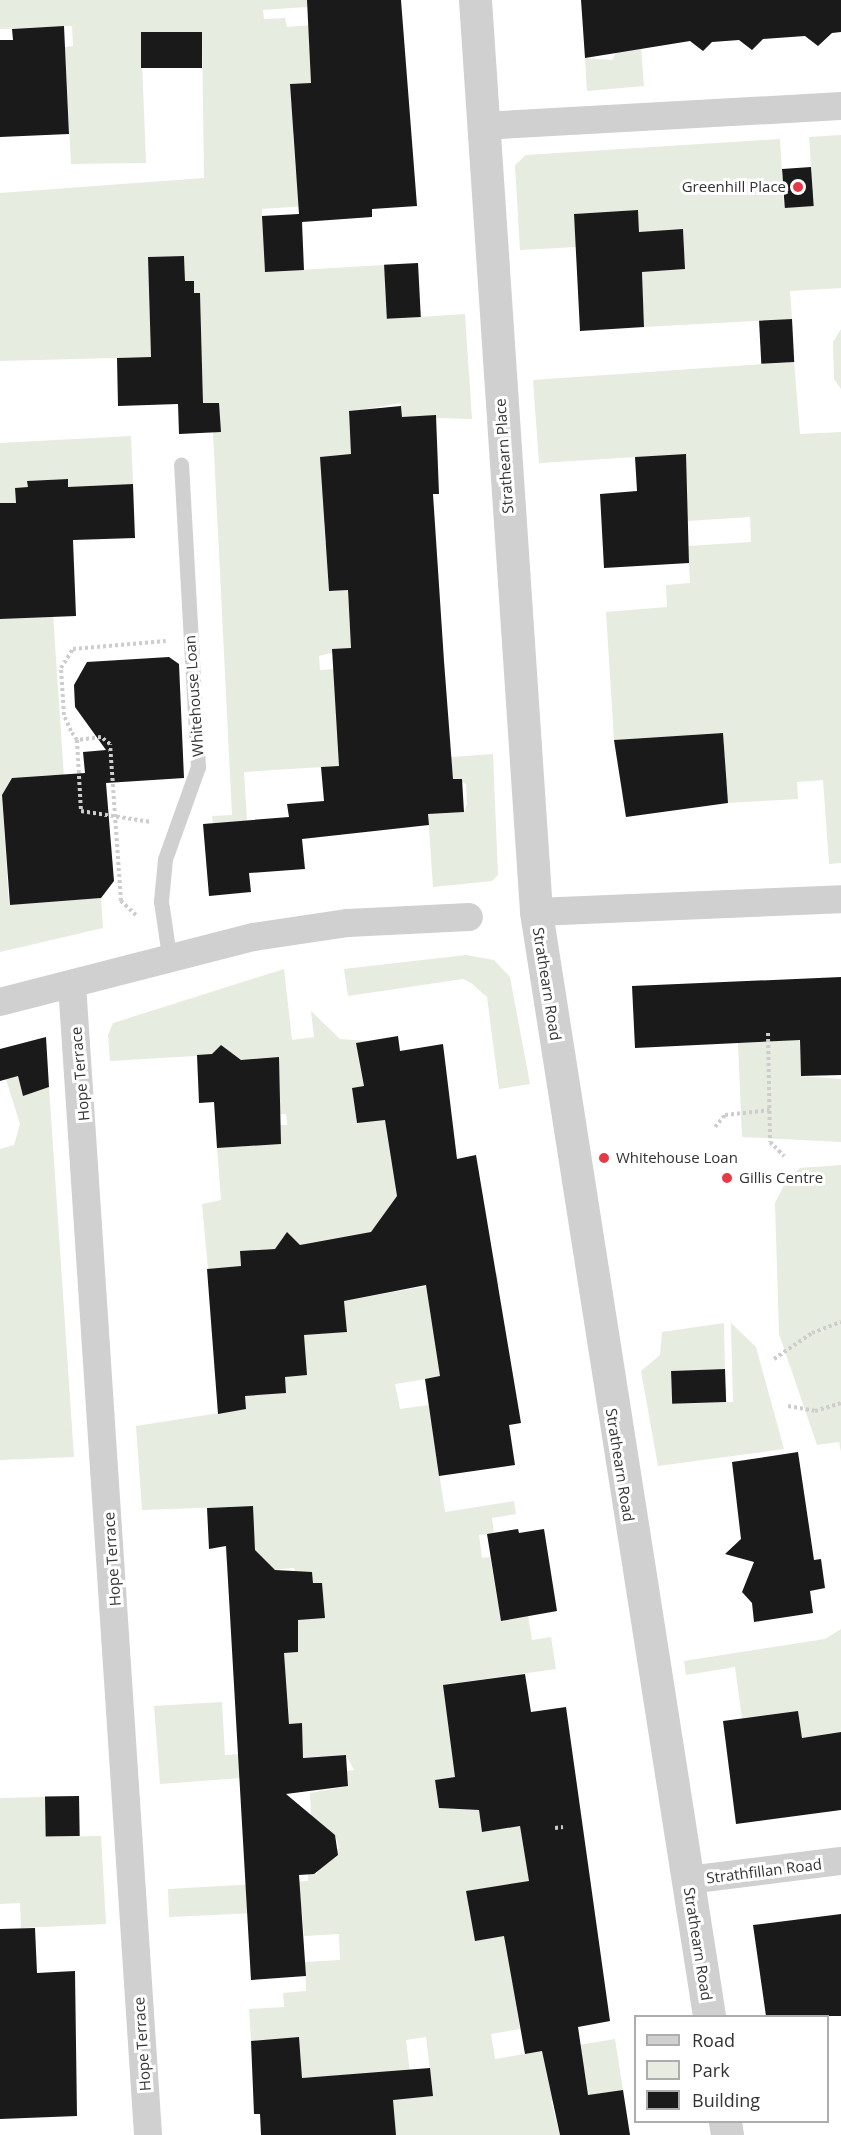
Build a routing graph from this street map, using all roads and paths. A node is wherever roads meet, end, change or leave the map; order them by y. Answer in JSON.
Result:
{"nodes":[{"id":1,"x":475,"y":0,"type":"edge"},
{"id":2,"x":841,"y":106,"type":"edge"},
{"id":3,"x":483,"y":126,"type":"junction"},
{"id":4,"x":181,"y":464,"type":"dead end"},
{"id":5,"x":190,"y":639,"type":"junction"},
{"id":6,"x":77,"y":740,"type":"junction"},
{"id":7,"x":115,"y":814,"type":"junction"},
{"id":8,"x":175,"y":827,"type":"junction"},
{"id":9,"x":841,"y":899,"type":"edge"},
{"id":10,"x":536,"y":912,"type":"junction"},
{"id":11,"x":469,"y":917,"type":"dead end"},
{"id":12,"x":162,"y":923,"type":"junction"},
{"id":13,"x":169,"y":957,"type":"junction"},
{"id":14,"x":72,"y":984,"type":"junction"},
{"id":15,"x":0,"y":1002,"type":"edge"},
{"id":16,"x":768,"y":1033,"type":"dead end"},
{"id":17,"x":770,"y":1110,"type":"junction"},
{"id":18,"x":715,"y":1127,"type":"dead end"},
{"id":19,"x":784,"y":1155,"type":"dead end"},
{"id":20,"x":841,"y":1322,"type":"edge"},
{"id":21,"x":774,"y":1359,"type":"dead end"},
{"id":22,"x":841,"y":1404,"type":"edge"},
{"id":23,"x":788,"y":1406,"type":"dead end"},
{"id":24,"x":563,"y":1827,"type":"dead end"},
{"id":25,"x":555,"y":1828,"type":"dead end"},
{"id":26,"x":841,"y":1861,"type":"edge"},
{"id":27,"x":688,"y":1880,"type":"junction"},
{"id":28,"x":709,"y":2015,"type":"edge"},
{"id":29,"x":148,"y":2135,"type":"edge"}],
"edges":[{"from":1,"to":3,"type":"street","name":"Strathearn Place"},
{"from":2,"to":3,"type":"street"},
{"from":3,"to":10,"type":"street","name":"Strathearn Place"},
{"from":4,"to":5,"type":"lane","name":"Whitehouse Loan"},
{"from":5,"to":6,"type":"path"},
{"from":5,"to":8,"type":"lane","name":"Whitehouse Loan"},
{"from":6,"to":7,"type":"path"},
{"from":6,"to":7,"type":"path"},
{"from":7,"to":8,"type":"path"},
{"from":7,"to":12,"type":"path"},
{"from":8,"to":12,"type":"lane","name":"Whitehouse Loan"},
{"from":9,"to":10,"type":"street"},
{"from":10,"to":27,"type":"street","name":"Strathearn Road"},
{"from":11,"to":13,"type":"street"},
{"from":12,"to":13,"type":"lane","name":"Whitehouse Loan"},
{"from":13,"to":14,"type":"street"},
{"from":14,"to":15,"type":"street"},
{"from":14,"to":29,"type":"street","name":"Hope Terrace"},
{"from":16,"to":17,"type":"path"},
{"from":17,"to":18,"type":"path"},
{"from":17,"to":19,"type":"path"},
{"from":20,"to":21,"type":"path"},
{"from":22,"to":23,"type":"path"},
{"from":24,"to":25,"type":"path"},
{"from":26,"to":27,"type":"street","name":"Strathfillan Road"},
{"from":27,"to":28,"type":"street","name":"Strathearn Road"}]}
